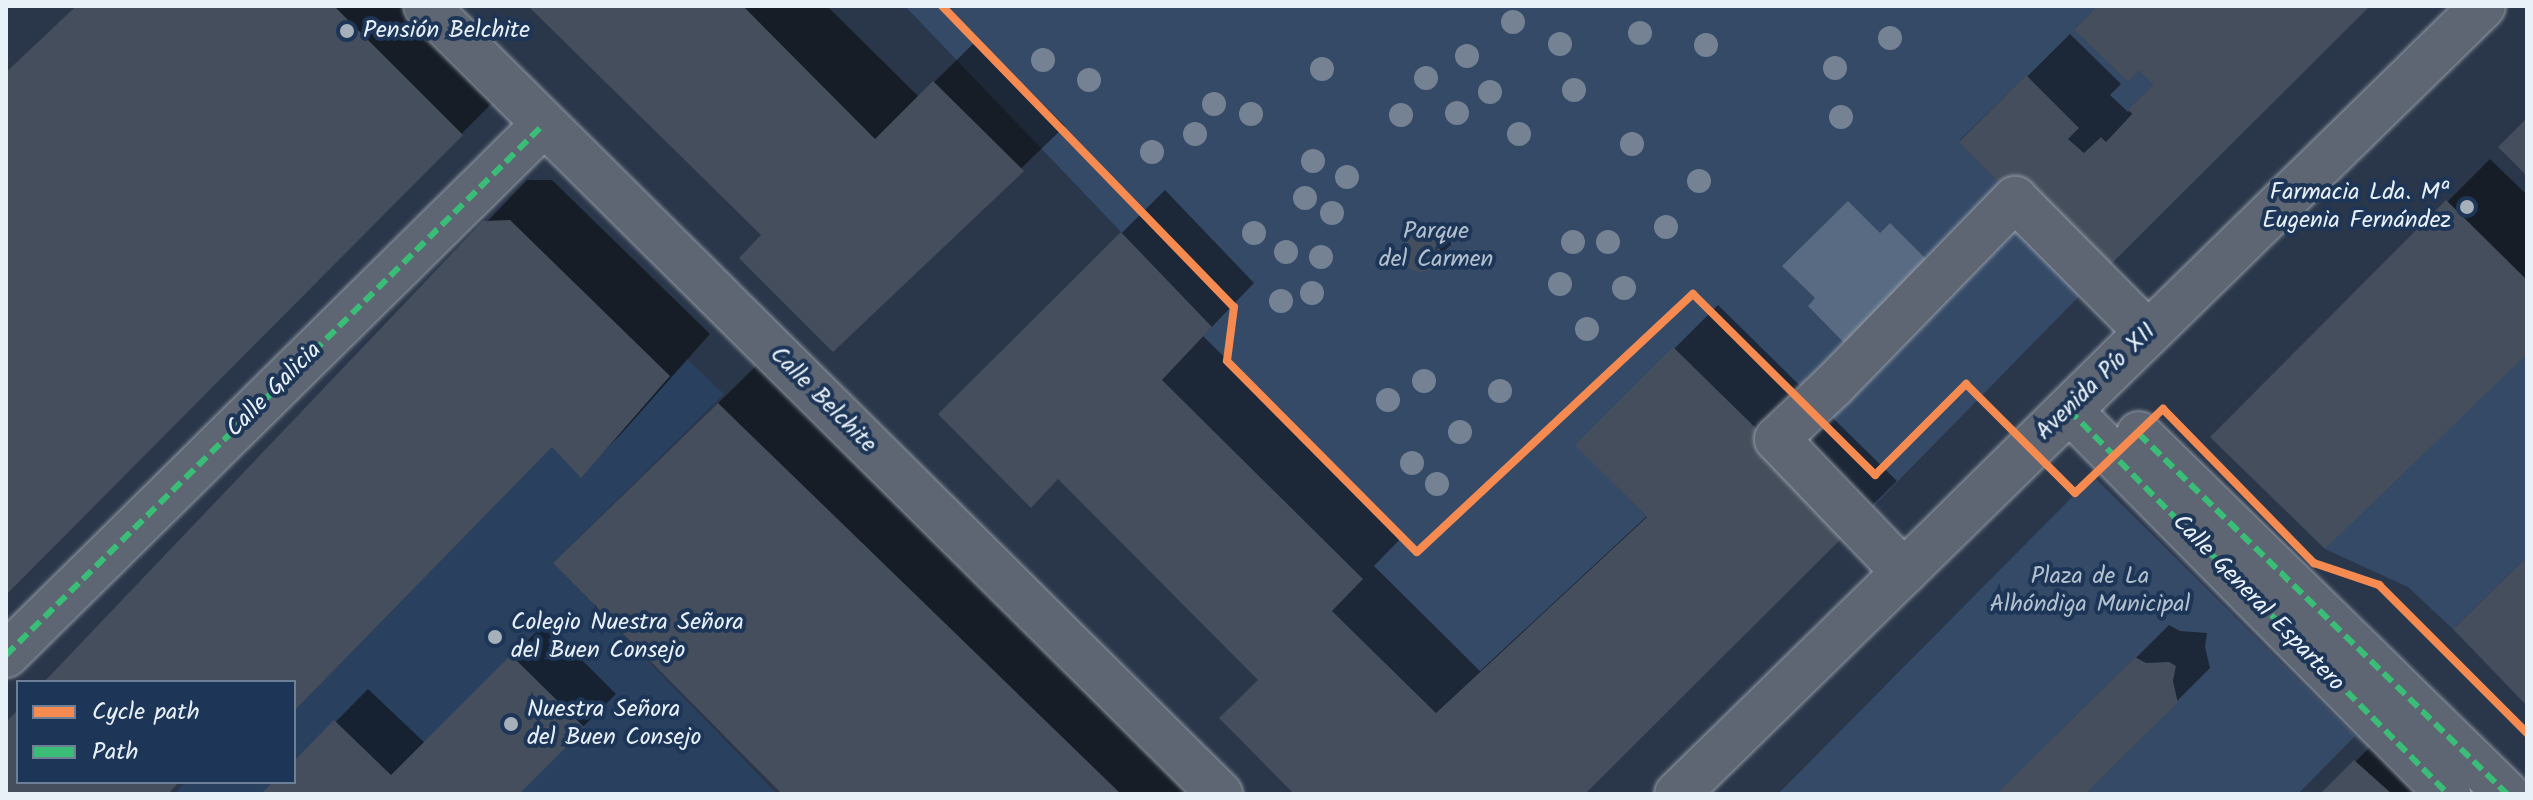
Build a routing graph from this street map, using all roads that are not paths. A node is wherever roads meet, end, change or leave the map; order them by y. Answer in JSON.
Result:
{"nodes":[{"id":1,"x":426,"y":6,"type":"edge"},
{"id":2,"x":2483,"y":6,"type":"edge"},
{"id":3,"x":543,"y":125,"type":"junction"},
{"id":4,"x":2147,"y":332,"type":"junction"},
{"id":5,"x":2069,"y":410,"type":"junction"},
{"id":6,"x":2139,"y":434,"type":"dead end"},
{"id":7,"x":2029,"y":448,"type":"junction"},
{"id":8,"x":1904,"y":572,"type":"junction"},
{"id":9,"x":6,"y":655,"type":"edge"},
{"id":10,"x":1220,"y":794,"type":"edge"},
{"id":11,"x":1677,"y":794,"type":"edge"},
{"id":12,"x":2448,"y":794,"type":"edge"},
{"id":13,"x":2507,"y":794,"type":"edge"}],
"edges":[{"from":1,"to":3,"type":"street","name":"Calle Belchite"},
{"from":2,"to":4,"type":"street","name":"Avenida Pío XII"},
{"from":3,"to":9,"type":"street","name":"Calle Galicia"},
{"from":3,"to":10,"type":"street","name":"Calle Belchite"},
{"from":4,"to":5,"type":"street","name":"Avenida Pío XII"},
{"from":4,"to":7,"type":"street"},
{"from":4,"to":8,"type":"street"},
{"from":5,"to":7,"type":"street","name":"Avenida Pío XII"},
{"from":5,"to":12,"type":"street","name":"Calle General Espartero"},
{"from":6,"to":13,"type":"street"},
{"from":7,"to":8,"type":"street","name":"Avenida Pío XII"},
{"from":8,"to":11,"type":"street","name":"Avenida Pío XII"}]}
